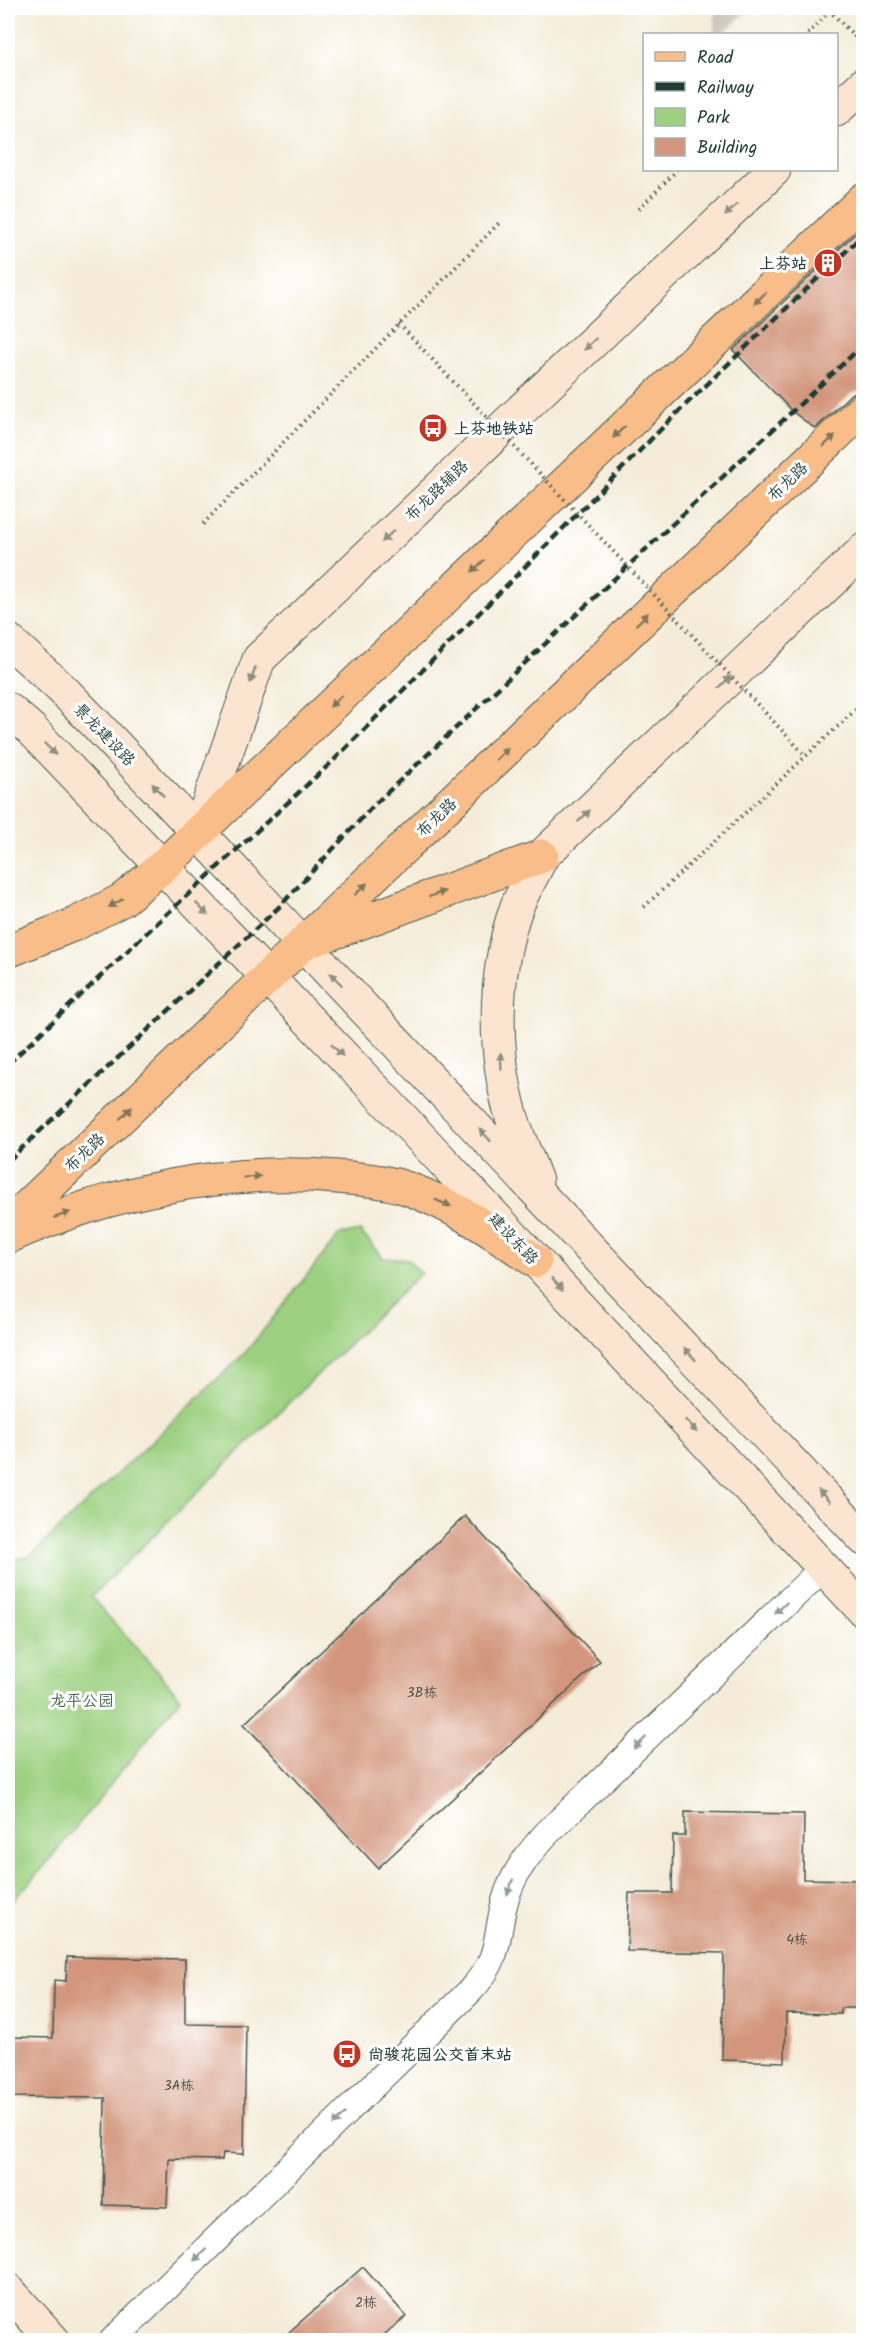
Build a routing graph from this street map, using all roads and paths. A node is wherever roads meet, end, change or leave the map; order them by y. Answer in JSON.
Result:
{"nodes":[{"id":1,"x":832,"y":9,"type":"edge"},
{"id":2,"x":809,"y":33,"type":"edge"},
{"id":3,"x":864,"y":45,"type":"edge"},
{"id":4,"x":864,"y":84,"type":"edge"},
{"id":5,"x":838,"y":109,"type":"edge"},
{"id":6,"x":676,"y":171,"type":"edge"},
{"id":7,"x":773,"y":171,"type":"edge"},
{"id":8,"x":864,"y":199,"type":"edge"},
{"id":9,"x":639,"y":209,"type":"dead end"},
{"id":10,"x":501,"y":221,"type":"dead end"},
{"id":11,"x":399,"y":324,"type":"junction"},
{"id":12,"x":864,"y":408,"type":"edge"},
{"id":13,"x":203,"y":524,"type":"dead end"},
{"id":14,"x":864,"y":550,"type":"edge"},
{"id":15,"x":8,"y":640,"type":"edge"},
{"id":16,"x":864,"y":702,"type":"edge"},
{"id":17,"x":8,"y":709,"type":"edge"},
{"id":18,"x":806,"y":756,"type":"junction"},
{"id":19,"x":198,"y":833,"type":"junction"},
{"id":20,"x":542,"y":856,"type":"junction"},
{"id":21,"x":162,"y":867,"type":"junction"},
{"id":22,"x":644,"y":907,"type":"dead end"},
{"id":23,"x":303,"y":944,"type":"junction"},
{"id":24,"x":8,"y":951,"type":"edge"},
{"id":25,"x":268,"y":977,"type":"junction"},
{"id":26,"x":543,"y":1196,"type":"junction"},
{"id":27,"x":8,"y":1225,"type":"edge"},
{"id":28,"x":8,"y":1237,"type":"edge"},
{"id":29,"x":536,"y":1261,"type":"junction"},
{"id":30,"x":864,"y":1539,"type":"edge"},
{"id":31,"x":823,"y":1568,"type":"junction"},
{"id":32,"x":864,"y":1611,"type":"edge"},
{"id":33,"x":8,"y":2290,"type":"edge"},
{"id":34,"x":53,"y":2340,"type":"edge"},
{"id":35,"x":113,"y":2340,"type":"edge"}],
"edges":[{"from":1,"to":2,"type":"path"},
{"from":1,"to":3,"type":"path"},
{"from":4,"to":5,"type":"main road"},
{"from":6,"to":9,"type":"path"},
{"from":7,"to":19,"type":"main road","name":"布龙路辅路","one_way":true},
{"from":8,"to":19,"type":"main road","one_way":true},
{"from":10,"to":11,"type":"path"},
{"from":11,"to":13,"type":"path"},
{"from":11,"to":18,"type":"path","bridge":true},
{"from":23,"to":12,"type":"main road","name":"布龙路","one_way":true},
{"from":20,"to":14,"type":"main road","one_way":true},
{"from":19,"to":15,"type":"main road","name":"景龙建设路","one_way":true},
{"from":16,"to":18,"type":"path"},
{"from":17,"to":21,"type":"main road","one_way":true},
{"from":18,"to":22,"type":"path"},
{"from":19,"to":21,"type":"main road"},
{"from":19,"to":23,"type":"main road"},
{"from":23,"to":20,"type":"main road","one_way":true},
{"from":26,"to":20,"type":"main road","one_way":true},
{"from":21,"to":24,"type":"main road","one_way":true},
{"from":21,"to":25,"type":"main road","name":"建设东路","one_way":true},
{"from":23,"to":25,"type":"main road","name":"布龙路"},
{"from":26,"to":23,"type":"main road","one_way":true},
{"from":27,"to":25,"type":"main road","name":"布龙路","one_way":true},
{"from":25,"to":29,"type":"main road","name":"建设东路","one_way":true},
{"from":30,"to":26,"type":"main road","one_way":true},
{"from":28,"to":29,"type":"main road","one_way":true},
{"from":29,"to":31,"type":"main road","name":"建设东路","one_way":true},
{"from":31,"to":32,"type":"main road","name":"建设东路"},
{"from":31,"to":35,"type":"lane","one_way":true},
{"from":33,"to":34,"type":"main road"}]}
